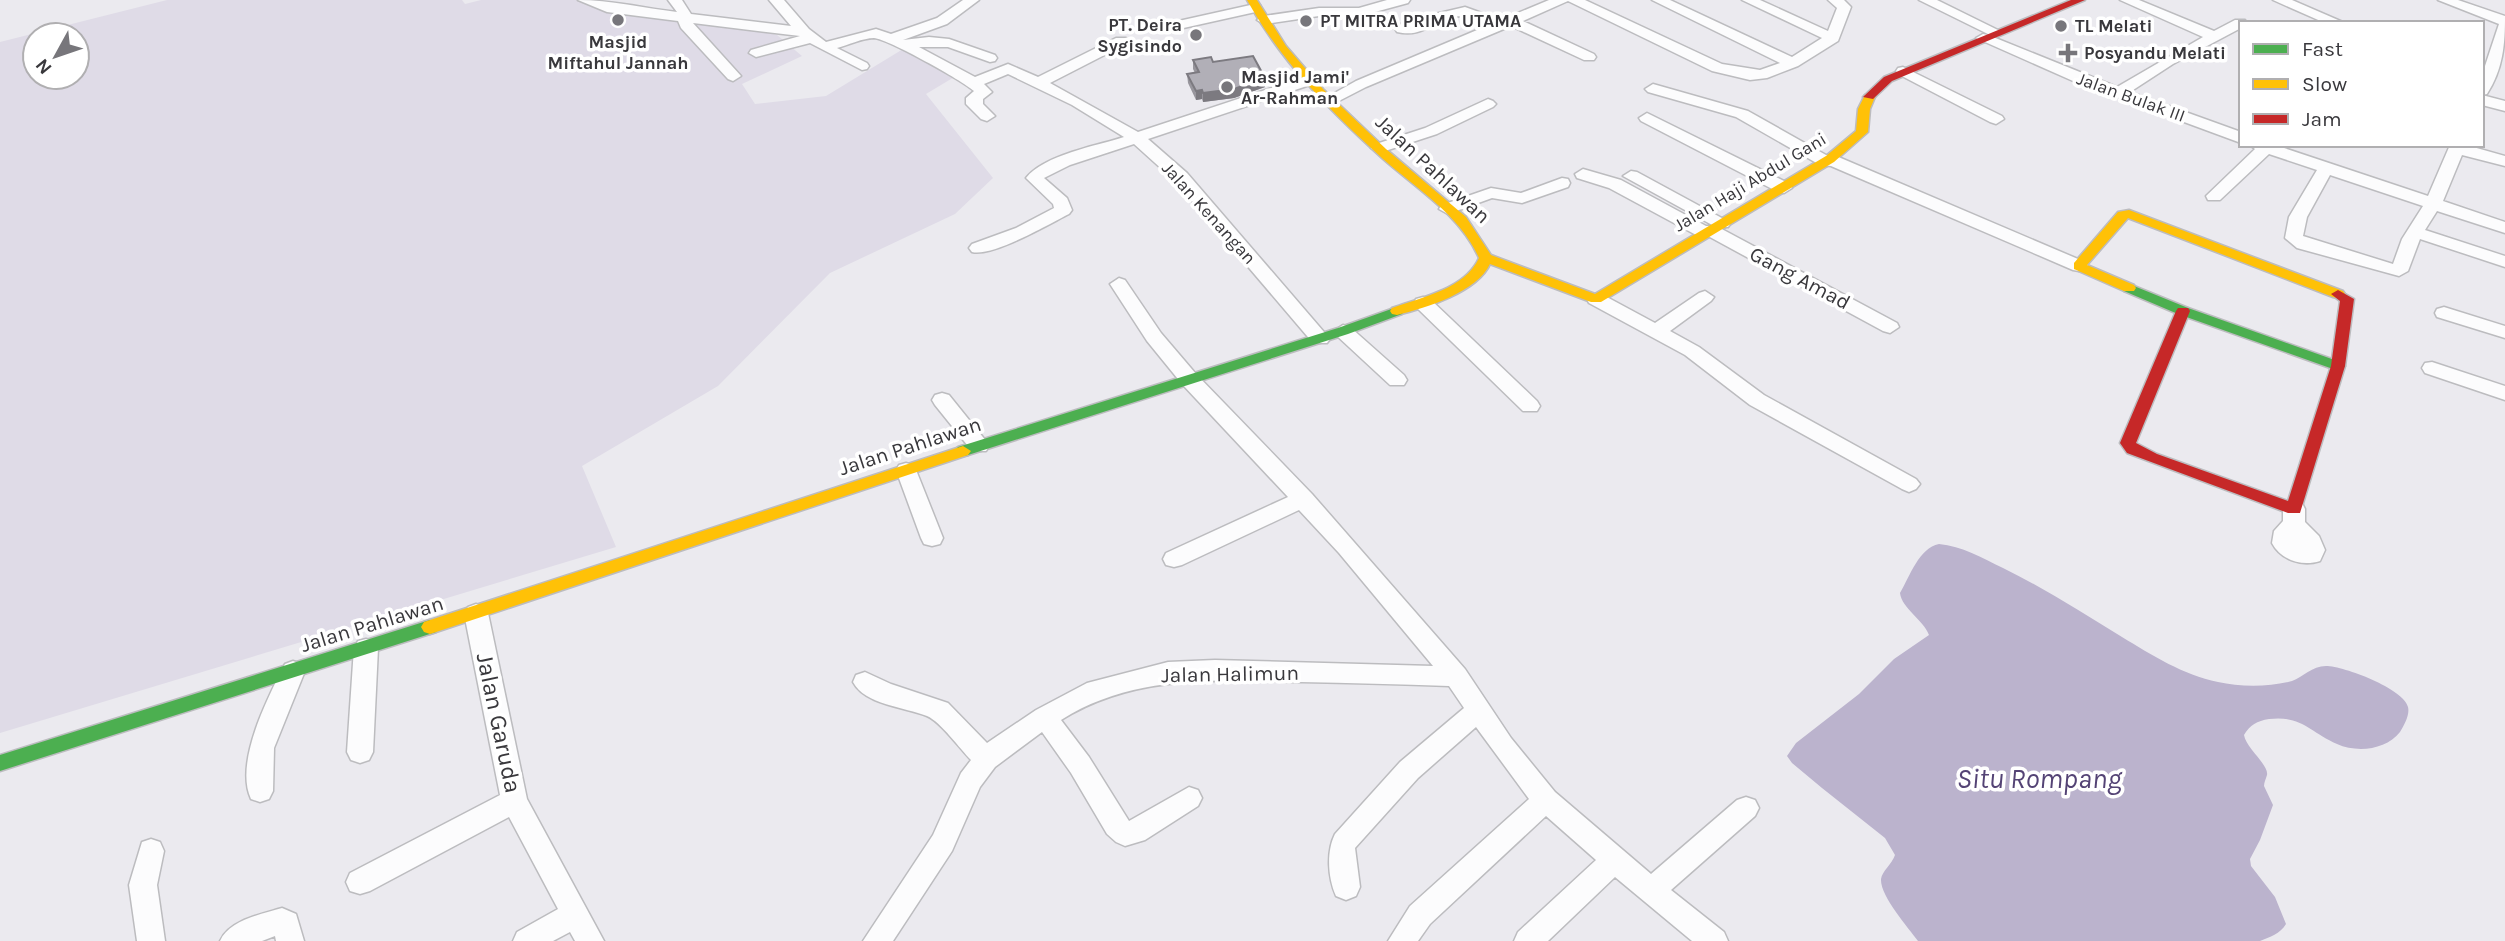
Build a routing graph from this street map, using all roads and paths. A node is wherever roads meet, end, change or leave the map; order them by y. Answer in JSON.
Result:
{"nodes":[{"id":1,"x":585,"y":0,"type":"edge"},
{"id":2,"x":675,"y":0,"type":"edge"},
{"id":3,"x":776,"y":0,"type":"edge"},
{"id":4,"x":972,"y":0,"type":"edge"},
{"id":5,"x":1402,"y":0,"type":"edge"},
{"id":6,"x":1561,"y":0,"type":"edge"},
{"id":7,"x":1574,"y":0,"type":"edge"},
{"id":8,"x":1659,"y":0,"type":"edge"},
{"id":9,"x":1749,"y":0,"type":"edge"},
{"id":10,"x":1835,"y":0,"type":"edge"},
{"id":11,"x":1926,"y":0,"type":"edge"},
{"id":12,"x":2080,"y":0,"type":"edge"},
{"id":13,"x":2127,"y":0,"type":"edge"},
{"id":14,"x":2280,"y":0,"type":"edge"},
{"id":15,"x":2445,"y":0,"type":"edge"},
{"id":16,"x":2503,"y":3,"type":"dead end"},
{"id":17,"x":1257,"y":9,"type":"edge"},
{"id":18,"x":2491,"y":14,"type":"junction"},
{"id":19,"x":685,"y":18,"type":"junction"},
{"id":20,"x":1433,"y":20,"type":"dead end"},
{"id":21,"x":2333,"y":21,"type":"edge"},
{"id":22,"x":2505,"y":22,"type":"edge"},
{"id":23,"x":1506,"y":23,"type":"junction"},
{"id":24,"x":2239,"y":24,"type":"edge"},
{"id":25,"x":1179,"y":25,"type":"dead end"},
{"id":26,"x":1990,"y":35,"type":"junction"},
{"id":27,"x":2214,"y":36,"type":"junction"},
{"id":28,"x":1833,"y":38,"type":"junction"},
{"id":29,"x":813,"y":39,"type":"junction"},
{"id":30,"x":1121,"y":41,"type":"dead end"},
{"id":31,"x":898,"y":43,"type":"junction"},
{"id":32,"x":756,"y":52,"type":"dead end"},
{"id":33,"x":1590,"y":57,"type":"dead end"},
{"id":34,"x":990,"y":58,"type":"dead end"},
{"id":35,"x":2500,"y":58,"type":"edge"},
{"id":36,"x":1793,"y":63,"type":"junction"},
{"id":37,"x":862,"y":66,"type":"dead end"},
{"id":38,"x":1903,"y":71,"type":"junction"},
{"id":39,"x":2487,"y":72,"type":"edge"},
{"id":40,"x":733,"y":76,"type":"dead end"},
{"id":41,"x":973,"y":82,"type":"junction"},
{"id":42,"x":1038,"y":83,"type":"junction"},
{"id":43,"x":1313,"y":83,"type":"junction"},
{"id":44,"x":1361,"y":84,"type":"junction"},
{"id":45,"x":1653,"y":89,"type":"dead end"},
{"id":46,"x":2118,"y":93,"type":"junction"},
{"id":47,"x":1330,"y":100,"type":"junction"},
{"id":48,"x":2484,"y":101,"type":"edge"},
{"id":49,"x":1488,"y":104,"type":"dead end"},
{"id":50,"x":2505,"y":106,"type":"edge"},
{"id":51,"x":987,"y":116,"type":"dead end"},
{"id":52,"x":1647,"y":118,"type":"dead end"},
{"id":53,"x":1996,"y":119,"type":"dead end"},
{"id":54,"x":2239,"y":137,"type":"edge"},
{"id":55,"x":1137,"y":138,"type":"junction"},
{"id":56,"x":2457,"y":147,"type":"edge"},
{"id":57,"x":1379,"y":148,"type":"junction"},
{"id":58,"x":2270,"y":148,"type":"edge"},
{"id":59,"x":1828,"y":160,"type":"junction"},
{"id":60,"x":2505,"y":161,"type":"edge"},
{"id":61,"x":2326,"y":168,"type":"junction"},
{"id":62,"x":1583,"y":174,"type":"dead end"},
{"id":63,"x":1631,"y":176,"type":"dead end"},
{"id":64,"x":1562,"y":183,"type":"dead end"},
{"id":65,"x":1784,"y":188,"type":"junction"},
{"id":66,"x":2214,"y":196,"type":"dead end"},
{"id":67,"x":2433,"y":204,"type":"junction"},
{"id":68,"x":1448,"y":209,"type":"junction"},
{"id":69,"x":1712,"y":228,"type":"junction"},
{"id":70,"x":2505,"y":228,"type":"edge"},
{"id":71,"x":2415,"y":232,"type":"junction"},
{"id":72,"x":978,"y":248,"type":"dead end"},
{"id":73,"x":1486,"y":258,"type":"junction"},
{"id":74,"x":2505,"y":262,"type":"edge"},
{"id":75,"x":2079,"y":266,"type":"junction"},
{"id":76,"x":1119,"y":284,"type":"dead end"},
{"id":77,"x":1704,"y":297,"type":"dead end"},
{"id":78,"x":1596,"y":299,"type":"junction"},
{"id":79,"x":1423,"y":303,"type":"junction"},
{"id":80,"x":2183,"y":311,"type":"junction"},
{"id":81,"x":2444,"y":313,"type":"dead end"},
{"id":82,"x":1890,"y":327,"type":"dead end"},
{"id":83,"x":1343,"y":331,"type":"junction"},
{"id":84,"x":1656,"y":332,"type":"junction"},
{"id":85,"x":2505,"y":332,"type":"edge"},
{"id":86,"x":1320,"y":339,"type":"junction"},
{"id":87,"x":2338,"y":366,"type":"junction"},
{"id":88,"x":2432,"y":368,"type":"dead end"},
{"id":89,"x":1189,"y":379,"type":"junction"},
{"id":90,"x":1397,"y":380,"type":"dead end"},
{"id":91,"x":2505,"y":393,"type":"edge"},
{"id":92,"x":942,"y":400,"type":"dead end"},
{"id":93,"x":1530,"y":406,"type":"dead end"},
{"id":94,"x":979,"y":446,"type":"junction"},
{"id":95,"x":906,"y":470,"type":"junction"},
{"id":96,"x":1909,"y":484,"type":"dead end"},
{"id":97,"x":1304,"y":499,"type":"junction"},
{"id":98,"x":932,"y":538,"type":"dead end"},
{"id":99,"x":1174,"y":559,"type":"dead end"},
{"id":100,"x":476,"y":613,"type":"junction"},
{"id":101,"x":366,"y":648,"type":"junction"},
{"id":102,"x":293,"y":671,"type":"junction"},
{"id":103,"x":1456,"y":676,"type":"junction"},
{"id":104,"x":865,"y":682,"type":"dead end"},
{"id":105,"x":1478,"y":711,"type":"junction"},
{"id":106,"x":1045,"y":717,"type":"junction"},
{"id":107,"x":360,"y":752,"type":"dead end"},
{"id":108,"x":986,"y":759,"type":"junction"},
{"id":109,"x":0,"y":763,"type":"edge"},
{"id":110,"x":260,"y":791,"type":"dead end"},
{"id":111,"x":1189,"y":798,"type":"dead end"},
{"id":112,"x":1546,"y":800,"type":"junction"},
{"id":113,"x":514,"y":801,"type":"junction"},
{"id":114,"x":1746,"y":808,"type":"dead end"},
{"id":115,"x":151,"y":851,"type":"dead end"},
{"id":116,"x":1615,"y":860,"type":"junction"},
{"id":117,"x":360,"y":882,"type":"dead end"},
{"id":118,"x":1346,"y":887,"type":"dead end"},
{"id":119,"x":1651,"y":891,"type":"junction"},
{"id":120,"x":575,"y":914,"type":"junction"},
{"id":121,"x":152,"y":941,"type":"edge"},
{"id":122,"x":234,"y":941,"type":"edge"},
{"id":123,"x":290,"y":941,"type":"edge"},
{"id":124,"x":527,"y":941,"type":"edge"},
{"id":125,"x":590,"y":941,"type":"edge"},
{"id":126,"x":877,"y":941,"type":"edge"},
{"id":127,"x":1402,"y":941,"type":"edge"},
{"id":128,"x":1528,"y":941,"type":"edge"},
{"id":129,"x":1714,"y":941,"type":"edge"}],
"edges":[{"from":1,"to":19,"type":"street"},
{"from":2,"to":19,"type":"street"},
{"from":3,"to":29,"type":"street"},
{"from":4,"to":31,"type":"street"},
{"from":5,"to":17,"type":"street"},
{"from":6,"to":23,"type":"street"},
{"from":7,"to":36,"type":"street"},
{"from":8,"to":36,"type":"street"},
{"from":9,"to":28,"type":"street"},
{"from":10,"to":28,"type":"street"},
{"from":11,"to":26,"type":"street","name":"Jalan Bulak III"},
{"from":12,"to":26,"type":"street","name":"Jalan Haji Abdul Gani"},
{"from":13,"to":27,"type":"street"},
{"from":14,"to":21,"type":"street"},
{"from":15,"to":18,"type":"street"},
{"from":16,"to":18,"type":"street"},
{"from":17,"to":25,"type":"street"},
{"from":17,"to":43,"type":"street","name":"Jalan Pahlawan"},
{"from":18,"to":22,"type":"street"},
{"from":19,"to":29,"type":"street"},
{"from":19,"to":40,"type":"street"},
{"from":20,"to":23,"type":"street"},
{"from":22,"to":35,"type":"street"},
{"from":23,"to":33,"type":"street"},
{"from":23,"to":44,"type":"street"},
{"from":24,"to":27,"type":"street"},
{"from":26,"to":38,"type":"street","name":"Jalan Haji Abdul Gani"},
{"from":26,"to":46,"type":"street","name":"Jalan Bulak III"},
{"from":27,"to":46,"type":"street"},
{"from":28,"to":36,"type":"street"},
{"from":29,"to":31,"type":"street"},
{"from":29,"to":32,"type":"street"},
{"from":29,"to":37,"type":"street"},
{"from":30,"to":42,"type":"street"},
{"from":31,"to":34,"type":"street"},
{"from":31,"to":41,"type":"street"},
{"from":35,"to":39,"type":"street"},
{"from":38,"to":53,"type":"street"},
{"from":38,"to":59,"type":"street","name":"Jalan Haji Abdul Gani"},
{"from":41,"to":42,"type":"street","name":"Jalan Kenangan"},
{"from":41,"to":51,"type":"street"},
{"from":42,"to":55,"type":"street","name":"Jalan Kenangan"},
{"from":43,"to":44,"type":"street"},
{"from":43,"to":47,"type":"street","name":"Jalan Pahlawan"},
{"from":43,"to":55,"type":"street"},
{"from":44,"to":47,"type":"street"},
{"from":45,"to":59,"type":"street"},
{"from":46,"to":54,"type":"street","name":"Jalan Bulak III"},
{"from":47,"to":57,"type":"street","name":"Jalan Pahlawan"},
{"from":48,"to":50,"type":"street"},
{"from":49,"to":57,"type":"street"},
{"from":52,"to":65,"type":"street"},
{"from":55,"to":72,"type":"street"},
{"from":55,"to":86,"type":"street","name":"Jalan Kenangan"},
{"from":56,"to":60,"type":"street"},
{"from":56,"to":67,"type":"street"},
{"from":57,"to":68,"type":"street","name":"Jalan Pahlawan"},
{"from":58,"to":61,"type":"street"},
{"from":58,"to":66,"type":"street"},
{"from":59,"to":65,"type":"street","name":"Jalan Haji Abdul Gani"},
{"from":59,"to":75,"type":"street"},
{"from":61,"to":67,"type":"street"},
{"from":61,"to":71,"type":"street"},
{"from":62,"to":69,"type":"street"},
{"from":63,"to":69,"type":"street"},
{"from":64,"to":68,"type":"street"},
{"from":65,"to":69,"type":"street","name":"Jalan Haji Abdul Gani"},
{"from":67,"to":70,"type":"street"},
{"from":67,"to":71,"type":"street"},
{"from":68,"to":73,"type":"street","name":"Jalan Pahlawan"},
{"from":69,"to":78,"type":"street","name":"Jalan Haji Abdul Gani"},
{"from":69,"to":82,"type":"street","name":"Gang Amad"},
{"from":71,"to":74,"type":"street"},
{"from":73,"to":78,"type":"street"},
{"from":73,"to":79,"type":"street","name":"Jalan Pahlawan"},
{"from":75,"to":80,"type":"street"},
{"from":75,"to":87,"type":"street"},
{"from":76,"to":89,"type":"street"},
{"from":77,"to":84,"type":"street"},
{"from":78,"to":84,"type":"street"},
{"from":79,"to":83,"type":"street","name":"Jalan Pahlawan"},
{"from":79,"to":93,"type":"street"},
{"from":80,"to":87,"type":"street"},
{"from":80,"to":87,"type":"street"},
{"from":81,"to":85,"type":"street"},
{"from":83,"to":86,"type":"street","name":"Jalan Pahlawan"},
{"from":83,"to":90,"type":"street"},
{"from":84,"to":96,"type":"street"},
{"from":86,"to":89,"type":"street","name":"Jalan Pahlawan"},
{"from":88,"to":91,"type":"street"},
{"from":89,"to":94,"type":"street","name":"Jalan Pahlawan"},
{"from":89,"to":97,"type":"street"},
{"from":92,"to":94,"type":"street"},
{"from":94,"to":95,"type":"street","name":"Jalan Pahlawan"},
{"from":95,"to":98,"type":"street"},
{"from":95,"to":100,"type":"street","name":"Jalan Pahlawan"},
{"from":97,"to":99,"type":"street"},
{"from":97,"to":103,"type":"street"},
{"from":100,"to":101,"type":"street","name":"Jalan Pahlawan"},
{"from":100,"to":113,"type":"street","name":"Jalan Garuda"},
{"from":101,"to":102,"type":"street","name":"Jalan Pahlawan"},
{"from":101,"to":107,"type":"street"},
{"from":102,"to":109,"type":"street","name":"Jalan Pahlawan"},
{"from":102,"to":110,"type":"street"},
{"from":103,"to":105,"type":"street"},
{"from":103,"to":106,"type":"street","name":"Jalan Halimun"},
{"from":104,"to":108,"type":"street"},
{"from":105,"to":112,"type":"street"},
{"from":105,"to":118,"type":"street"},
{"from":106,"to":108,"type":"street","name":"Jalan Halimun"},
{"from":106,"to":111,"type":"street"},
{"from":108,"to":126,"type":"street","name":"Jalan Halimun"},
{"from":112,"to":116,"type":"street"},
{"from":112,"to":127,"type":"street"},
{"from":113,"to":117,"type":"street"},
{"from":113,"to":120,"type":"street","name":"Jalan Garuda"},
{"from":114,"to":119,"type":"street"},
{"from":115,"to":121,"type":"street"},
{"from":116,"to":119,"type":"street"},
{"from":116,"to":128,"type":"street"},
{"from":119,"to":129,"type":"street"},
{"from":120,"to":124,"type":"street"},
{"from":120,"to":125,"type":"street","name":"Jalan Garuda"},
{"from":122,"to":123,"type":"street"}]}
